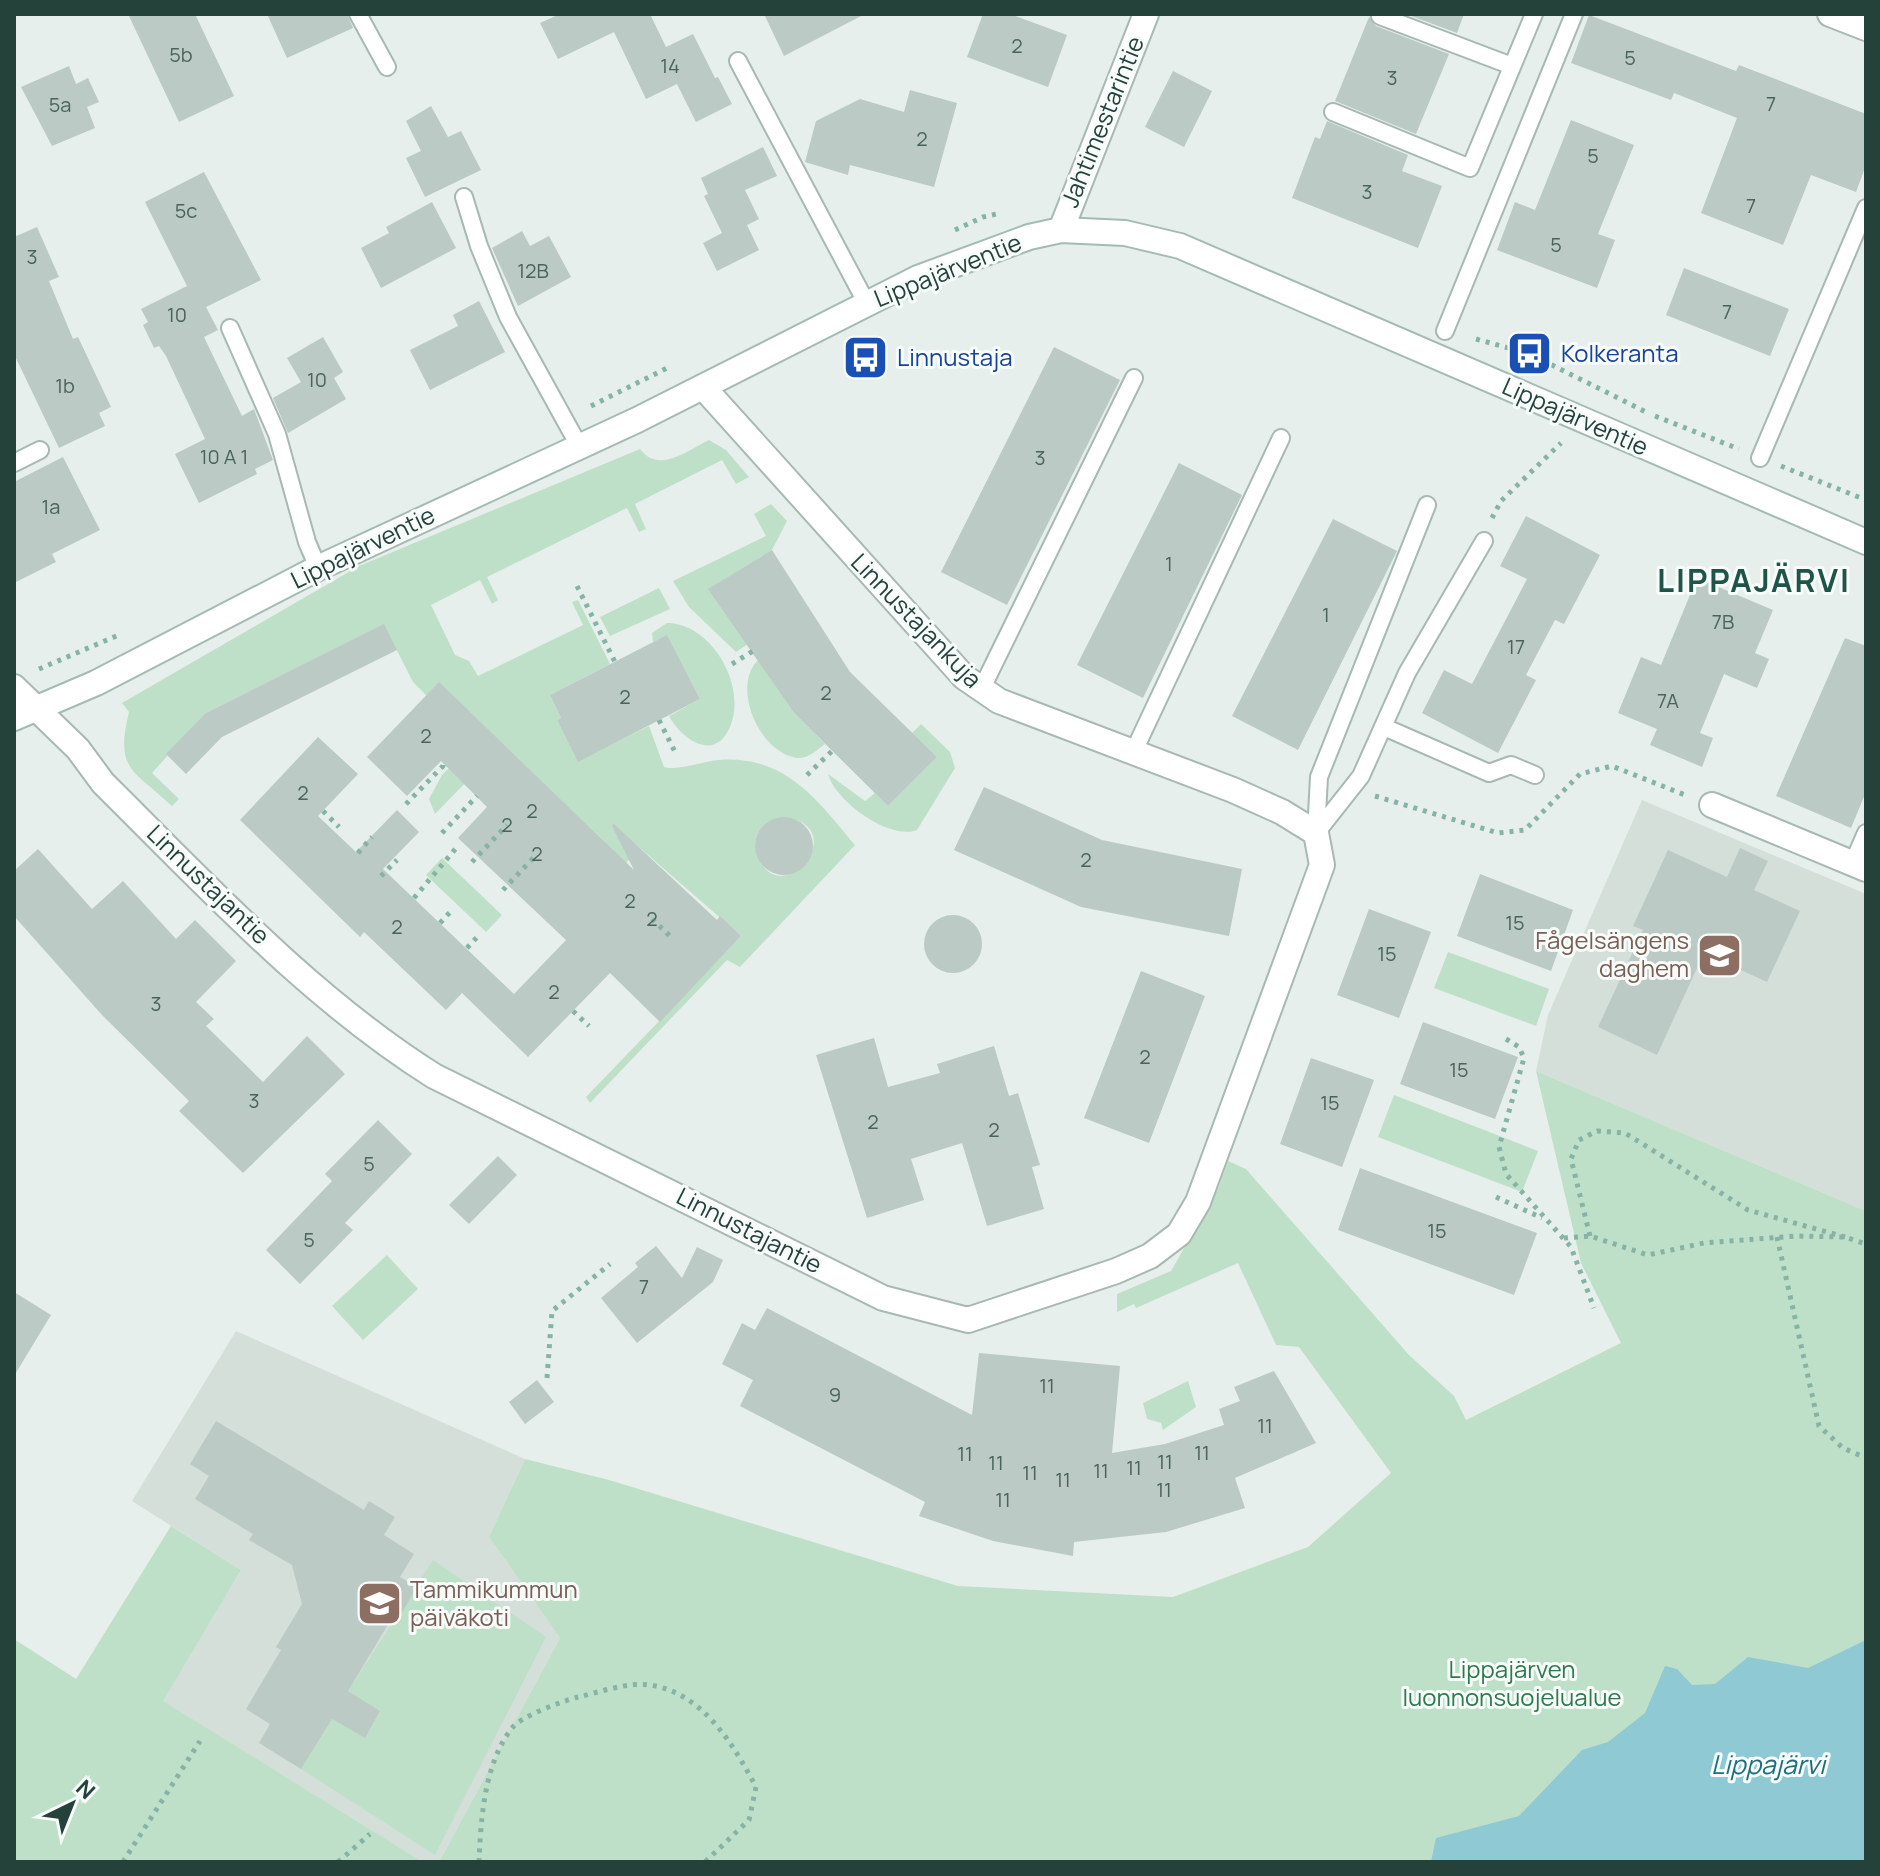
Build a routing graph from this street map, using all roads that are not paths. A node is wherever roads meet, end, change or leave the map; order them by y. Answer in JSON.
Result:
{"nodes":[{"id":1,"x":358,"y":14,"type":"edge"},
{"id":2,"x":1146,"y":14,"type":"edge"},
{"id":3,"x":1534,"y":14,"type":"edge"},
{"id":4,"x":1574,"y":14,"type":"edge"},
{"id":5,"x":1830,"y":14,"type":"edge"},
{"id":6,"x":1380,"y":16,"type":"edge"},
{"id":7,"x":1866,"y":28,"type":"edge"},
{"id":8,"x":738,"y":61,"type":"dead end"},
{"id":9,"x":1512,"y":66,"type":"junction"},
{"id":10,"x":387,"y":67,"type":"dead end"},
{"id":11,"x":1333,"y":112,"type":"dead end"},
{"id":12,"x":464,"y":197,"type":"dead end"},
{"id":13,"x":1866,"y":208,"type":"edge"},
{"id":14,"x":1061,"y":230,"type":"junction"},
{"id":15,"x":867,"y":304,"type":"junction"},
{"id":16,"x":230,"y":328,"type":"dead end"},
{"id":17,"x":1445,"y":331,"type":"road end"},
{"id":18,"x":1134,"y":378,"type":"dead end"},
{"id":19,"x":703,"y":387,"type":"junction"},
{"id":20,"x":1281,"y":438,"type":"dead end"},
{"id":21,"x":578,"y":444,"type":"junction"},
{"id":22,"x":40,"y":450,"type":"dead end"},
{"id":23,"x":1760,"y":458,"type":"road end"},
{"id":24,"x":14,"y":463,"type":"edge"},
{"id":25,"x":1427,"y":505,"type":"dead end"},
{"id":26,"x":1484,"y":541,"type":"road end"},
{"id":27,"x":1866,"y":542,"type":"edge"},
{"id":28,"x":318,"y":568,"type":"junction"},
{"id":29,"x":14,"y":687,"type":"edge"},
{"id":30,"x":981,"y":690,"type":"junction"},
{"id":31,"x":25,"y":714,"type":"edge"},
{"id":32,"x":1384,"y":727,"type":"junction"},
{"id":33,"x":1133,"y":753,"type":"junction"},
{"id":34,"x":1535,"y":775,"type":"dead end"},
{"id":35,"x":1712,"y":805,"type":"dead end"},
{"id":36,"x":1316,"y":833,"type":"junction"},
{"id":37,"x":1866,"y":833,"type":"edge"},
{"id":38,"x":1860,"y":866,"type":"edge"}],
"edges":[{"from":1,"to":10,"type":"lane"},
{"from":2,"to":14,"type":"street","name":"Jahtimestarintie"},
{"from":3,"to":9,"type":"lane"},
{"from":4,"to":17,"type":"lane"},
{"from":5,"to":7,"type":"street"},
{"from":6,"to":9,"type":"lane"},
{"from":8,"to":15,"type":"lane"},
{"from":9,"to":11,"type":"lane"},
{"from":12,"to":21,"type":"lane"},
{"from":13,"to":23,"type":"lane"},
{"from":14,"to":15,"type":"street","name":"Lippajärventie"},
{"from":14,"to":27,"type":"street","name":"Lippajärventie"},
{"from":15,"to":19,"type":"street","name":"Lippajärventie"},
{"from":16,"to":28,"type":"lane"},
{"from":18,"to":30,"type":"lane"},
{"from":19,"to":21,"type":"street","name":"Lippajärventie"},
{"from":19,"to":30,"type":"street","name":"Linnustajankuja"},
{"from":20,"to":33,"type":"lane"},
{"from":21,"to":28,"type":"street","name":"Lippajärventie"},
{"from":22,"to":24,"type":"lane"},
{"from":25,"to":36,"type":"lane"},
{"from":26,"to":32,"type":"lane"},
{"from":28,"to":31,"type":"street","name":"Lippajärventie"},
{"from":29,"to":31,"type":"street","name":"Linnustajantie"},
{"from":30,"to":33,"type":"street","name":"Linnustajankuja"},
{"from":31,"to":36,"type":"street","name":"Linnustajantie"},
{"from":32,"to":34,"type":"lane"},
{"from":32,"to":36,"type":"lane"},
{"from":33,"to":36,"type":"street","name":"Linnustajankuja"},
{"from":35,"to":38,"type":"street"},
{"from":37,"to":38,"type":"lane"}]}
